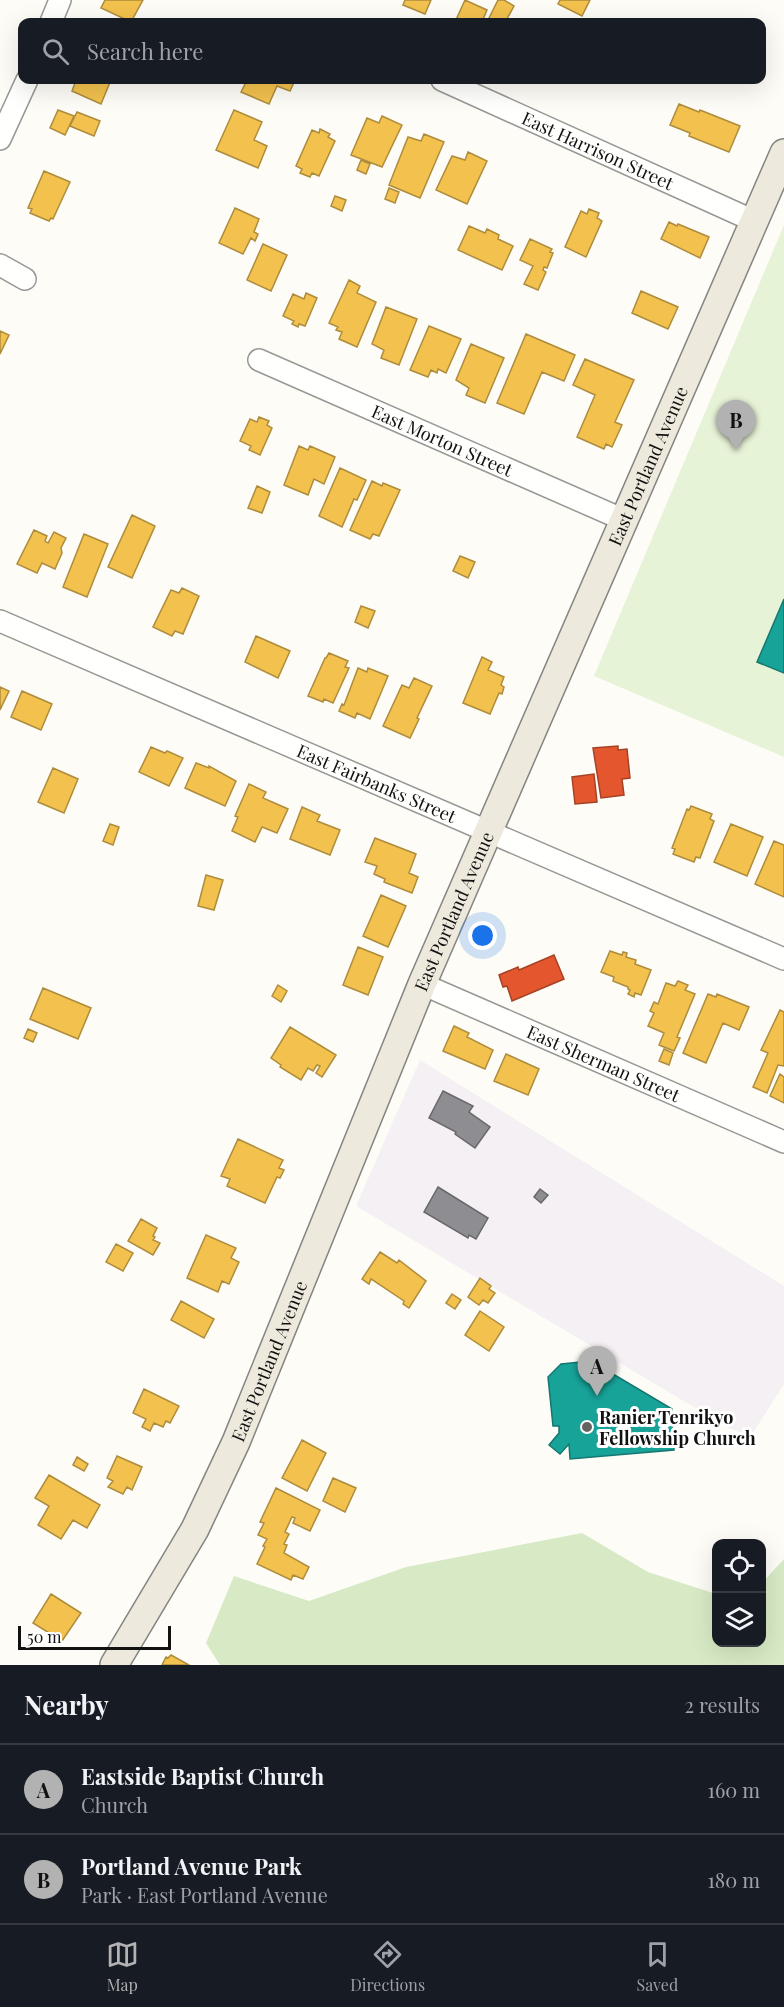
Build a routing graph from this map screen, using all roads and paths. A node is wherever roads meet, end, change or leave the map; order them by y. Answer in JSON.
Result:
{"nodes":[{"id":1,"x":60,"y":0,"type":"edge"},
{"id":2,"x":53,"y":18,"type":"edge"},
{"id":3,"x":25,"y":84,"type":"edge"},
{"id":4,"x":451,"y":84,"type":"edge"},
{"id":5,"x":0,"y":139,"type":"edge"},
{"id":6,"x":784,"y":153,"type":"edge"},
{"id":7,"x":754,"y":221,"type":"junction"},
{"id":8,"x":0,"y":266,"type":"edge"},
{"id":9,"x":25,"y":279,"type":"dead end"},
{"id":10,"x":259,"y":360,"type":"dead end"},
{"id":11,"x":624,"y":520,"type":"junction"},
{"id":12,"x":0,"y":621,"type":"edge"},
{"id":13,"x":488,"y":833,"type":"junction"},
{"id":14,"x":784,"y":959,"type":"edge"},
{"id":15,"x":422,"y":984,"type":"junction"},
{"id":16,"x":784,"y":1142,"type":"edge"},
{"id":17,"x":114,"y":1665,"type":"edge"}],
"edges":[{"from":1,"to":2,"type":"street"},
{"from":3,"to":5,"type":"street"},
{"from":4,"to":7,"type":"street","name":"East Harrison Street"},
{"from":6,"to":7,"type":"main road","name":"East Portland Avenue"},
{"from":7,"to":11,"type":"main road","name":"East Portland Avenue"},
{"from":8,"to":9,"type":"street"},
{"from":10,"to":11,"type":"street","name":"East Morton Street"},
{"from":11,"to":13,"type":"main road","name":"East Portland Avenue"},
{"from":12,"to":13,"type":"street","name":"East Fairbanks Street"},
{"from":13,"to":14,"type":"street","name":"East Fairbanks Street"},
{"from":13,"to":15,"type":"main road","name":"East Portland Avenue"},
{"from":15,"to":16,"type":"street","name":"East Sherman Street"},
{"from":15,"to":17,"type":"main road","name":"East Portland Avenue"}]}
